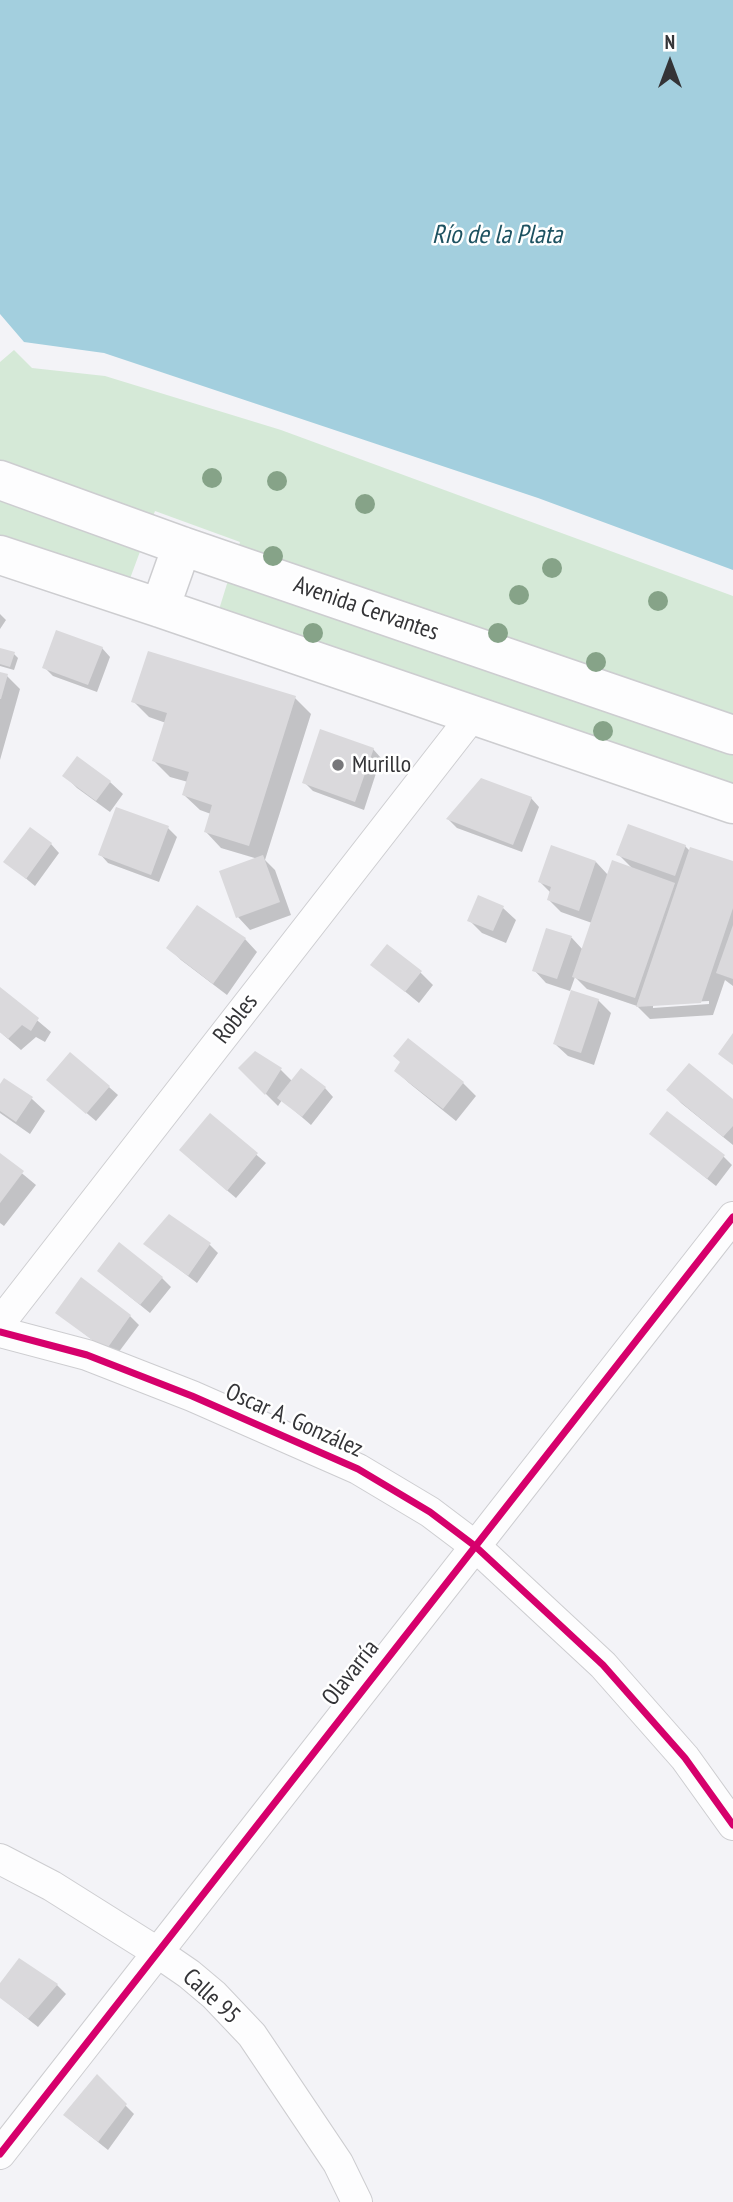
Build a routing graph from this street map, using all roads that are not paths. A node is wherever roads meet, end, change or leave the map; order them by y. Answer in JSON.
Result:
{"nodes":[{"id":1,"x":0,"y":480,"type":"edge"},
{"id":2,"x":182,"y":546,"type":"junction"},
{"id":3,"x":0,"y":555,"type":"edge"},
{"id":4,"x":160,"y":608,"type":"junction"},
{"id":5,"x":473,"y":715,"type":"junction"},
{"id":6,"x":733,"y":735,"type":"edge"},
{"id":7,"x":733,"y":804,"type":"edge"},
{"id":8,"x":733,"y":1217,"type":"edge"},
{"id":9,"x":0,"y":1323,"type":"edge"},
{"id":10,"x":0,"y":1332,"type":"edge"},
{"id":11,"x":475,"y":1546,"type":"junction"},
{"id":12,"x":733,"y":1825,"type":"edge"},
{"id":13,"x":0,"y":1859,"type":"edge"},
{"id":14,"x":157,"y":1952,"type":"junction"},
{"id":15,"x":0,"y":2154,"type":"edge"},
{"id":16,"x":357,"y":2202,"type":"edge"}],
"edges":[{"from":1,"to":2,"type":"street","name":"Avenida Cervantes"},
{"from":2,"to":4,"type":"street"},
{"from":2,"to":6,"type":"street","name":"Avenida Cervantes"},
{"from":3,"to":4,"type":"street"},
{"from":4,"to":5,"type":"street"},
{"from":5,"to":7,"type":"street"},
{"from":5,"to":9,"type":"street","name":"Robles"},
{"from":8,"to":11,"type":"street","name":"Olavarría"},
{"from":10,"to":11,"type":"street","name":"Oscar A. González"},
{"from":11,"to":12,"type":"street","name":"Oscar A. González"},
{"from":11,"to":14,"type":"street","name":"Olavarría"},
{"from":13,"to":14,"type":"street","name":"Calle 95"},
{"from":14,"to":15,"type":"street","name":"Olavarría"},
{"from":14,"to":16,"type":"street","name":"Calle 95"}]}
